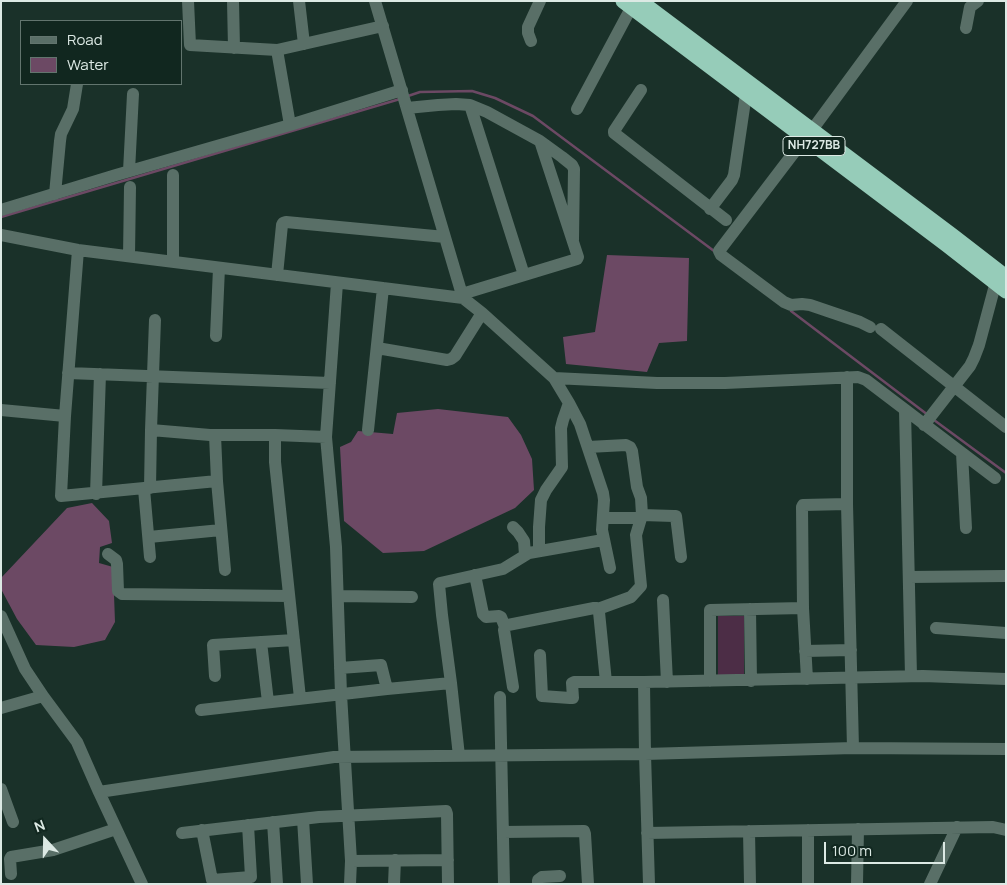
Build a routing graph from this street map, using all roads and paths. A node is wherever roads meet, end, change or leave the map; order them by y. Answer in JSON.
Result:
{"nodes":[{"id":1,"x":188,"y":1,"type":"edge"},
{"id":2,"x":233,"y":1,"type":"edge"},
{"id":3,"x":299,"y":1,"type":"edge"},
{"id":4,"x":375,"y":1,"type":"edge"},
{"id":5,"x":540,"y":1,"type":"edge"},
{"id":6,"x":906,"y":1,"type":"edge"},
{"id":7,"x":978,"y":1,"type":"edge"},
{"id":8,"x":631,"y":4,"type":"edge"},
{"id":9,"x":383,"y":26,"type":"junction"},
{"id":10,"x":966,"y":28,"type":"dead end"},
{"id":11,"x":531,"y":41,"type":"dead end"},
{"id":12,"x":304,"y":44,"type":"junction"},
{"id":13,"x":234,"y":48,"type":"junction"},
{"id":14,"x":277,"y":50,"type":"junction"},
{"id":15,"x":77,"y":85,"type":"edge"},
{"id":16,"x":641,"y":90,"type":"dead end"},
{"id":17,"x":133,"y":94,"type":"dead end"},
{"id":18,"x":746,"y":94,"type":"junction"},
{"id":19,"x":404,"y":98,"type":"junction"},
{"id":20,"x":470,"y":106,"type":"junction"},
{"id":21,"x":577,"y":109,"type":"dead end"},
{"id":22,"x":290,"y":125,"type":"junction"},
{"id":23,"x":808,"y":134,"type":"junction"},
{"id":24,"x":540,"y":141,"type":"junction"},
{"id":25,"x":129,"y":171,"type":"junction"},
{"id":26,"x":173,"y":175,"type":"dead end"},
{"id":27,"x":130,"y":187,"type":"dead end"},
{"id":28,"x":55,"y":194,"type":"junction"},
{"id":29,"x":710,"y":209,"type":"junction"},
{"id":30,"x":1,"y":210,"type":"edge"},
{"id":31,"x":726,"y":220,"type":"dead end"},
{"id":32,"x":1,"y":235,"type":"edge"},
{"id":33,"x":445,"y":237,"type":"junction"},
{"id":34,"x":573,"y":240,"type":"junction"},
{"id":35,"x":78,"y":250,"type":"junction"},
{"id":36,"x":129,"y":256,"type":"junction"},
{"id":37,"x":173,"y":262,"type":"junction"},
{"id":38,"x":219,"y":268,"type":"junction"},
{"id":39,"x":277,"y":275,"type":"junction"},
{"id":40,"x":524,"y":275,"type":"junction"},
{"id":41,"x":1001,"y":280,"type":"edge"},
{"id":42,"x":337,"y":283,"type":"junction"},
{"id":43,"x":383,"y":288,"type":"junction"},
{"id":44,"x":463,"y":296,"type":"junction"},
{"id":45,"x":482,"y":313,"type":"junction"},
{"id":46,"x":156,"y":320,"type":"dead end"},
{"id":47,"x":216,"y":336,"type":"dead end"},
{"id":48,"x":377,"y":348,"type":"junction"},
{"id":49,"x":68,"y":373,"type":"junction"},
{"id":50,"x":100,"y":374,"type":"junction"},
{"id":51,"x":153,"y":376,"type":"junction"},
{"id":52,"x":847,"y":377,"type":"junction"},
{"id":53,"x":554,"y":378,"type":"junction"},
{"id":54,"x":330,"y":383,"type":"junction"},
{"id":55,"x":953,"y":386,"type":"junction"},
{"id":56,"x":569,"y":403,"type":"junction"},
{"id":57,"x":1,"y":410,"type":"edge"},
{"id":58,"x":905,"y":410,"type":"junction"},
{"id":59,"x":65,"y":416,"type":"junction"},
{"id":60,"x":928,"y":420,"type":"junction"},
{"id":61,"x":1006,"y":426,"type":"edge"},
{"id":62,"x":151,"y":430,"type":"junction"},
{"id":63,"x":368,"y":430,"type":"dead end"},
{"id":64,"x":274,"y":434,"type":"junction"},
{"id":65,"x":215,"y":435,"type":"junction"},
{"id":66,"x":326,"y":437,"type":"junction"},
{"id":67,"x":588,"y":446,"type":"junction"},
{"id":68,"x":962,"y":453,"type":"junction"},
{"id":69,"x":995,"y":478,"type":"dead end"},
{"id":70,"x":217,"y":481,"type":"junction"},
{"id":71,"x":147,"y":488,"type":"junction"},
{"id":72,"x":96,"y":494,"type":"junction"},
{"id":73,"x":847,"y":504,"type":"junction"},
{"id":74,"x":642,"y":516,"type":"junction"},
{"id":75,"x":603,"y":518,"type":"junction"},
{"id":76,"x":512,"y":527,"type":"dead end"},
{"id":77,"x":966,"y":528,"type":"dead end"},
{"id":78,"x":221,"y":530,"type":"junction"},
{"id":79,"x":149,"y":537,"type":"junction"},
{"id":80,"x":604,"y":540,"type":"junction"},
{"id":81,"x":539,"y":551,"type":"junction"},
{"id":82,"x":108,"y":554,"type":"dead end"},
{"id":83,"x":525,"y":554,"type":"junction"},
{"id":84,"x":150,"y":557,"type":"dead end"},
{"id":85,"x":681,"y":557,"type":"dead end"},
{"id":86,"x":610,"y":568,"type":"dead end"},
{"id":87,"x":225,"y":570,"type":"dead end"},
{"id":88,"x":475,"y":575,"type":"junction"},
{"id":89,"x":1006,"y":576,"type":"edge"},
{"id":90,"x":909,"y":577,"type":"junction"},
{"id":91,"x":289,"y":596,"type":"junction"},
{"id":92,"x":338,"y":596,"type":"junction"},
{"id":93,"x":412,"y":597,"type":"dead end"},
{"id":94,"x":663,"y":600,"type":"dead end"},
{"id":95,"x":750,"y":608,"type":"junction"},
{"id":96,"x":803,"y":608,"type":"junction"},
{"id":97,"x":598,"y":609,"type":"junction"},
{"id":98,"x":1,"y":616,"type":"edge"},
{"id":99,"x":505,"y":627,"type":"junction"},
{"id":100,"x":936,"y":628,"type":"dead end"},
{"id":101,"x":1006,"y":633,"type":"edge"},
{"id":102,"x":294,"y":640,"type":"junction"},
{"id":103,"x":261,"y":642,"type":"junction"},
{"id":104,"x":851,"y":650,"type":"junction"},
{"id":105,"x":805,"y":651,"type":"junction"},
{"id":106,"x":540,"y":656,"type":"dead end"},
{"id":107,"x":340,"y":668,"type":"junction"},
{"id":108,"x":215,"y":676,"type":"dead end"},
{"id":109,"x":911,"y":676,"type":"junction"},
{"id":110,"x":852,"y":678,"type":"junction"},
{"id":111,"x":807,"y":679,"type":"junction"},
{"id":112,"x":1006,"y":679,"type":"edge"},
{"id":113,"x":710,"y":681,"type":"junction"},
{"id":114,"x":751,"y":681,"type":"junction"},
{"id":115,"x":606,"y":682,"type":"junction"},
{"id":116,"x":644,"y":682,"type":"junction"},
{"id":117,"x":667,"y":682,"type":"junction"},
{"id":118,"x":451,"y":683,"type":"junction"},
{"id":119,"x":512,"y":687,"type":"dead end"},
{"id":120,"x":387,"y":688,"type":"junction"},
{"id":121,"x":341,"y":694,"type":"junction"},
{"id":122,"x":43,"y":696,"type":"junction"},
{"id":123,"x":500,"y":697,"type":"dead end"},
{"id":124,"x":300,"y":698,"type":"junction"},
{"id":125,"x":268,"y":702,"type":"junction"},
{"id":126,"x":1,"y":708,"type":"edge"},
{"id":127,"x":201,"y":710,"type":"dead end"},
{"id":128,"x":853,"y":748,"type":"junction"},
{"id":129,"x":1006,"y":749,"type":"edge"},
{"id":130,"x":645,"y":754,"type":"junction"},
{"id":131,"x":501,"y":755,"type":"junction"},
{"id":132,"x":345,"y":756,"type":"junction"},
{"id":133,"x":458,"y":756,"type":"junction"},
{"id":134,"x":1,"y":789,"type":"edge"},
{"id":135,"x":99,"y":792,"type":"junction"},
{"id":136,"x":348,"y":815,"type":"junction"},
{"id":137,"x":303,"y":819,"type":"junction"},
{"id":138,"x":13,"y":822,"type":"dead end"},
{"id":139,"x":273,"y":822,"type":"junction"},
{"id":140,"x":248,"y":825,"type":"junction"},
{"id":141,"x":957,"y":827,"type":"junction"},
{"id":142,"x":116,"y":829,"type":"junction"},
{"id":143,"x":858,"y":829,"type":"junction"},
{"id":144,"x":202,"y":830,"type":"junction"},
{"id":145,"x":808,"y":830,"type":"junction"},
{"id":146,"x":1006,"y":830,"type":"edge"},
{"id":147,"x":749,"y":831,"type":"junction"},
{"id":148,"x":503,"y":832,"type":"junction"},
{"id":149,"x":182,"y":833,"type":"dead end"},
{"id":150,"x":647,"y":833,"type":"junction"},
{"id":151,"x":351,"y":860,"type":"junction"},
{"id":152,"x":395,"y":860,"type":"junction"},
{"id":153,"x":448,"y":860,"type":"junction"},
{"id":154,"x":11,"y":874,"type":"dead end"},
{"id":155,"x":560,"y":876,"type":"dead end"},
{"id":156,"x":142,"y":884,"type":"edge"},
{"id":157,"x":277,"y":884,"type":"edge"},
{"id":158,"x":306,"y":884,"type":"edge"},
{"id":159,"x":350,"y":884,"type":"edge"},
{"id":160,"x":394,"y":884,"type":"edge"},
{"id":161,"x":448,"y":884,"type":"edge"},
{"id":162,"x":504,"y":884,"type":"edge"},
{"id":163,"x":538,"y":884,"type":"edge"},
{"id":164,"x":588,"y":884,"type":"edge"},
{"id":165,"x":649,"y":884,"type":"edge"},
{"id":166,"x":750,"y":884,"type":"edge"},
{"id":167,"x":808,"y":884,"type":"edge"},
{"id":168,"x":858,"y":884,"type":"edge"},
{"id":169,"x":930,"y":884,"type":"edge"}],
"edges":[{"from":1,"to":13,"type":"street"},
{"from":2,"to":13,"type":"street"},
{"from":3,"to":12,"type":"street"},
{"from":4,"to":9,"type":"street"},
{"from":5,"to":11,"type":"street"},
{"from":6,"to":23,"type":"street"},
{"from":7,"to":10,"type":"street"},
{"from":8,"to":18,"type":"highway","number":"NH727BB"},
{"from":8,"to":21,"type":"street"},
{"from":8,"to":23,"type":"highway","number":"NH727BB"},
{"from":9,"to":12,"type":"street"},
{"from":9,"to":19,"type":"street"},
{"from":12,"to":14,"type":"street"},
{"from":13,"to":14,"type":"street"},
{"from":14,"to":22,"type":"street"},
{"from":15,"to":28,"type":"street"},
{"from":16,"to":29,"type":"street"},
{"from":17,"to":25,"type":"street"},
{"from":18,"to":23,"type":"highway","number":"NH727BB"},
{"from":18,"to":29,"type":"street"},
{"from":19,"to":20,"type":"street"},
{"from":19,"to":22,"type":"street"},
{"from":19,"to":33,"type":"street"},
{"from":20,"to":24,"type":"street"},
{"from":20,"to":40,"type":"street"},
{"from":22,"to":25,"type":"street"},
{"from":23,"to":41,"type":"highway","number":"NH727BB"},
{"from":23,"to":55,"type":"street"},
{"from":24,"to":34,"type":"street"},
{"from":24,"to":34,"type":"street"},
{"from":25,"to":28,"type":"street"},
{"from":26,"to":37,"type":"street"},
{"from":27,"to":36,"type":"street"},
{"from":28,"to":30,"type":"street"},
{"from":29,"to":31,"type":"street"},
{"from":32,"to":35,"type":"street"},
{"from":33,"to":39,"type":"street"},
{"from":33,"to":44,"type":"street"},
{"from":34,"to":40,"type":"street"},
{"from":35,"to":36,"type":"street"},
{"from":35,"to":49,"type":"street"},
{"from":36,"to":37,"type":"street"},
{"from":37,"to":38,"type":"street"},
{"from":38,"to":39,"type":"street"},
{"from":38,"to":47,"type":"street"},
{"from":39,"to":42,"type":"street"},
{"from":40,"to":44,"type":"street"},
{"from":41,"to":55,"type":"street"},
{"from":42,"to":43,"type":"street"},
{"from":42,"to":54,"type":"street"},
{"from":43,"to":44,"type":"street"},
{"from":43,"to":48,"type":"street"},
{"from":44,"to":45,"type":"street"},
{"from":45,"to":48,"type":"street"},
{"from":45,"to":53,"type":"street"},
{"from":46,"to":51,"type":"street"},
{"from":48,"to":63,"type":"street"},
{"from":49,"to":50,"type":"street"},
{"from":49,"to":59,"type":"street"},
{"from":50,"to":51,"type":"street"},
{"from":50,"to":72,"type":"street"},
{"from":51,"to":54,"type":"street"},
{"from":51,"to":62,"type":"street"},
{"from":52,"to":53,"type":"street"},
{"from":52,"to":58,"type":"street"},
{"from":52,"to":73,"type":"street"},
{"from":53,"to":56,"type":"street"},
{"from":54,"to":66,"type":"street"},
{"from":55,"to":60,"type":"street"},
{"from":55,"to":61,"type":"street"},
{"from":56,"to":67,"type":"street"},
{"from":56,"to":81,"type":"street"},
{"from":57,"to":59,"type":"street"},
{"from":58,"to":60,"type":"street"},
{"from":58,"to":90,"type":"street"},
{"from":59,"to":72,"type":"street"},
{"from":60,"to":68,"type":"street"},
{"from":62,"to":65,"type":"street"},
{"from":62,"to":71,"type":"street"},
{"from":64,"to":65,"type":"street"},
{"from":64,"to":66,"type":"street"},
{"from":64,"to":91,"type":"street"},
{"from":65,"to":70,"type":"street"},
{"from":66,"to":92,"type":"street"},
{"from":67,"to":74,"type":"street"},
{"from":67,"to":75,"type":"street"},
{"from":68,"to":69,"type":"street"},
{"from":68,"to":77,"type":"street"},
{"from":70,"to":71,"type":"street"},
{"from":70,"to":78,"type":"street"},
{"from":71,"to":72,"type":"street"},
{"from":71,"to":79,"type":"street"},
{"from":73,"to":96,"type":"street"},
{"from":73,"to":104,"type":"street"},
{"from":74,"to":75,"type":"street"},
{"from":74,"to":85,"type":"street"},
{"from":74,"to":97,"type":"street"},
{"from":75,"to":80,"type":"street"},
{"from":76,"to":83,"type":"street"},
{"from":78,"to":79,"type":"street"},
{"from":78,"to":87,"type":"street"},
{"from":79,"to":84,"type":"street"},
{"from":80,"to":81,"type":"street"},
{"from":80,"to":86,"type":"street"},
{"from":81,"to":83,"type":"street"},
{"from":82,"to":91,"type":"street"},
{"from":83,"to":88,"type":"street"},
{"from":88,"to":99,"type":"street"},
{"from":88,"to":118,"type":"street"},
{"from":89,"to":90,"type":"street"},
{"from":90,"to":109,"type":"street"},
{"from":91,"to":102,"type":"street"},
{"from":92,"to":93,"type":"street"},
{"from":92,"to":107,"type":"street"},
{"from":94,"to":117,"type":"street"},
{"from":95,"to":96,"type":"street"},
{"from":95,"to":113,"type":"street"},
{"from":95,"to":114,"type":"street"},
{"from":96,"to":105,"type":"street"},
{"from":97,"to":99,"type":"street"},
{"from":97,"to":115,"type":"street"},
{"from":98,"to":122,"type":"street"},
{"from":99,"to":119,"type":"street"},
{"from":100,"to":101,"type":"street"},
{"from":102,"to":103,"type":"street"},
{"from":102,"to":124,"type":"street"},
{"from":103,"to":108,"type":"street"},
{"from":103,"to":125,"type":"street"},
{"from":104,"to":105,"type":"street"},
{"from":104,"to":110,"type":"street"},
{"from":105,"to":111,"type":"street"},
{"from":106,"to":115,"type":"street"},
{"from":107,"to":120,"type":"street"},
{"from":107,"to":121,"type":"street"},
{"from":109,"to":110,"type":"street"},
{"from":109,"to":112,"type":"street"},
{"from":110,"to":111,"type":"street"},
{"from":110,"to":128,"type":"street"},
{"from":111,"to":114,"type":"street"},
{"from":113,"to":114,"type":"street"},
{"from":113,"to":117,"type":"street"},
{"from":115,"to":116,"type":"street"},
{"from":116,"to":117,"type":"street"},
{"from":116,"to":130,"type":"street"},
{"from":118,"to":120,"type":"street"},
{"from":118,"to":133,"type":"street"},
{"from":120,"to":121,"type":"street"},
{"from":121,"to":124,"type":"street"},
{"from":121,"to":132,"type":"street"},
{"from":122,"to":126,"type":"street"},
{"from":122,"to":135,"type":"street"},
{"from":123,"to":131,"type":"street"},
{"from":124,"to":125,"type":"street"},
{"from":125,"to":127,"type":"street"},
{"from":128,"to":129,"type":"street"},
{"from":128,"to":130,"type":"street"},
{"from":130,"to":131,"type":"street"},
{"from":130,"to":150,"type":"street"},
{"from":131,"to":133,"type":"street"},
{"from":131,"to":148,"type":"street"},
{"from":132,"to":133,"type":"street"},
{"from":132,"to":135,"type":"street"},
{"from":132,"to":136,"type":"street"},
{"from":134,"to":138,"type":"street"},
{"from":135,"to":142,"type":"street"},
{"from":136,"to":137,"type":"street"},
{"from":136,"to":151,"type":"street"},
{"from":136,"to":153,"type":"street"},
{"from":137,"to":139,"type":"street"},
{"from":137,"to":158,"type":"street"},
{"from":139,"to":140,"type":"street"},
{"from":139,"to":157,"type":"street"},
{"from":140,"to":144,"type":"street"},
{"from":140,"to":144,"type":"street"},
{"from":141,"to":143,"type":"street"},
{"from":141,"to":146,"type":"street"},
{"from":141,"to":169,"type":"street"},
{"from":142,"to":154,"type":"street"},
{"from":142,"to":156,"type":"street"},
{"from":143,"to":145,"type":"street"},
{"from":143,"to":168,"type":"street"},
{"from":144,"to":149,"type":"street"},
{"from":145,"to":147,"type":"street"},
{"from":145,"to":167,"type":"street"},
{"from":147,"to":150,"type":"street"},
{"from":147,"to":166,"type":"street"},
{"from":148,"to":162,"type":"street"},
{"from":148,"to":164,"type":"street"},
{"from":150,"to":165,"type":"street"},
{"from":151,"to":152,"type":"street"},
{"from":151,"to":159,"type":"street"},
{"from":152,"to":153,"type":"street"},
{"from":152,"to":160,"type":"street"},
{"from":153,"to":161,"type":"street"},
{"from":155,"to":163,"type":"street"}]}
